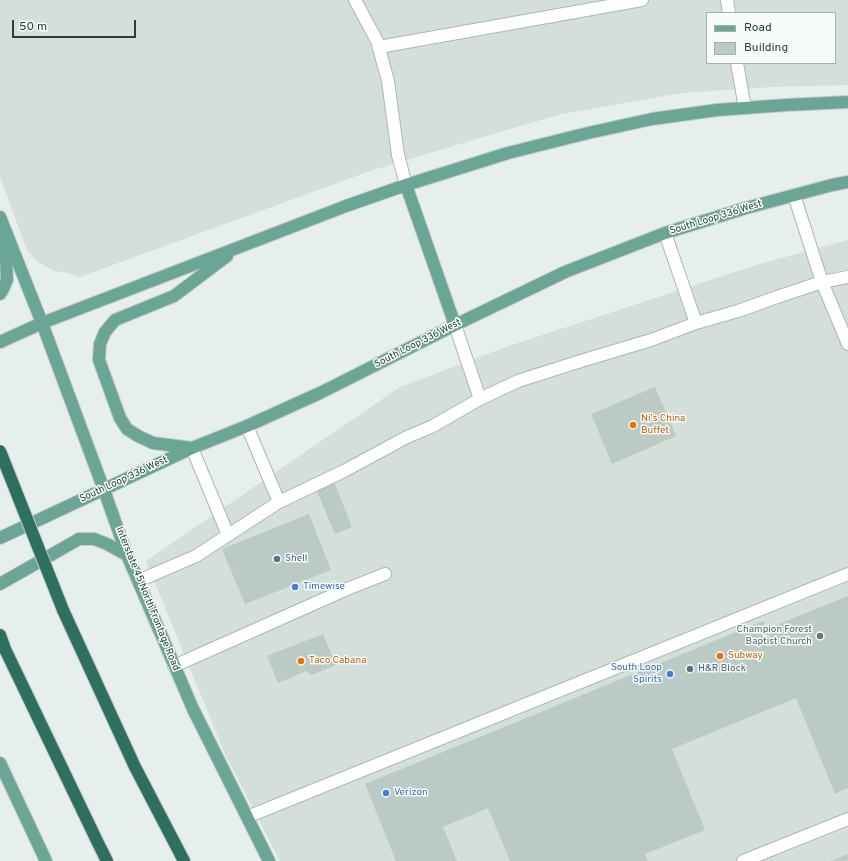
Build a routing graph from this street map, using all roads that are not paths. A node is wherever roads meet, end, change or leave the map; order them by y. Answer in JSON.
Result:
{"nodes":[{"id":1,"x":355,"y":0,"type":"edge"},
{"id":2,"x":642,"y":0,"type":"edge"},
{"id":3,"x":727,"y":0,"type":"edge"},
{"id":4,"x":729,"y":12,"type":"edge"},
{"id":5,"x":379,"y":47,"type":"junction"},
{"id":6,"x":738,"y":64,"type":"edge"},
{"id":7,"x":848,"y":102,"type":"edge"},
{"id":8,"x":745,"y":108,"type":"junction"},
{"id":9,"x":848,"y":182,"type":"edge"},
{"id":10,"x":406,"y":185,"type":"junction"},
{"id":11,"x":794,"y":195,"type":"junction"},
{"id":12,"x":0,"y":217,"type":"edge"},
{"id":13,"x":5,"y":230,"type":"junction"},
{"id":14,"x":665,"y":232,"type":"junction"},
{"id":15,"x":238,"y":248,"type":"junction"},
{"id":16,"x":848,"y":277,"type":"edge"},
{"id":17,"x":822,"y":282,"type":"junction"},
{"id":18,"x":0,"y":294,"type":"edge"},
{"id":19,"x":42,"y":323,"type":"junction"},
{"id":20,"x":696,"y":323,"type":"junction"},
{"id":21,"x":455,"y":325,"type":"junction"},
{"id":22,"x":0,"y":342,"type":"edge"},
{"id":23,"x":848,"y":344,"type":"edge"},
{"id":24,"x":480,"y":399,"type":"junction"},
{"id":25,"x":247,"y":426,"type":"junction"},
{"id":26,"x":192,"y":448,"type":"junction"},
{"id":27,"x":0,"y":451,"type":"edge"},
{"id":28,"x":104,"y":490,"type":"junction"},
{"id":29,"x":280,"y":502,"type":"junction"},
{"id":30,"x":228,"y":535,"type":"junction"},
{"id":31,"x":0,"y":538,"type":"edge"},
{"id":32,"x":127,"y":555,"type":"junction"},
{"id":33,"x":385,"y":574,"type":"dead end"},
{"id":34,"x":848,"y":574,"type":"edge"},
{"id":35,"x":138,"y":581,"type":"junction"},
{"id":36,"x":0,"y":584,"type":"edge"},
{"id":37,"x":0,"y":635,"type":"edge"},
{"id":38,"x":174,"y":666,"type":"junction"},
{"id":39,"x":0,"y":763,"type":"edge"},
{"id":40,"x":247,"y":817,"type":"junction"},
{"id":41,"x":848,"y":819,"type":"edge"},
{"id":42,"x":46,"y":861,"type":"edge"},
{"id":43,"x":107,"y":861,"type":"edge"},
{"id":44,"x":184,"y":861,"type":"edge"},
{"id":45,"x":269,"y":861,"type":"edge"},
{"id":46,"x":743,"y":861,"type":"edge"}],
"edges":[{"from":1,"to":5,"type":"lane"},
{"from":2,"to":5,"type":"lane"},
{"from":3,"to":4,"type":"lane"},
{"from":5,"to":10,"type":"lane"},
{"from":6,"to":8,"type":"lane"},
{"from":7,"to":8,"type":"main road"},
{"from":8,"to":10,"type":"main road"},
{"from":9,"to":11,"type":"main road","name":"South Loop 336 West"},
{"from":10,"to":15,"type":"main road"},
{"from":10,"to":21,"type":"main road"},
{"from":11,"to":14,"type":"main road","name":"South Loop 336 West"},
{"from":11,"to":17,"type":"lane"},
{"from":12,"to":13,"type":"main road","name":"Interstate 45 North Frontage Road"},
{"from":13,"to":18,"type":"main road"},
{"from":13,"to":19,"type":"main road","name":"Interstate 45 North Frontage Road"},
{"from":14,"to":20,"type":"lane"},
{"from":14,"to":21,"type":"main road","name":"South Loop 336 West"},
{"from":15,"to":19,"type":"main road"},
{"from":15,"to":26,"type":"main road"},
{"from":16,"to":17,"type":"lane"},
{"from":17,"to":20,"type":"lane"},
{"from":17,"to":23,"type":"lane"},
{"from":19,"to":22,"type":"main road"},
{"from":19,"to":28,"type":"main road","name":"Interstate 45 North Frontage Road"},
{"from":20,"to":24,"type":"lane"},
{"from":21,"to":24,"type":"lane"},
{"from":21,"to":25,"type":"main road","name":"South Loop 336 West"},
{"from":24,"to":29,"type":"lane"},
{"from":25,"to":26,"type":"main road","name":"South Loop 336 West"},
{"from":25,"to":29,"type":"lane"},
{"from":26,"to":28,"type":"main road","name":"South Loop 336 West"},
{"from":26,"to":30,"type":"lane"},
{"from":27,"to":44,"type":"highway","bridge":true},
{"from":28,"to":31,"type":"main road","name":"South Loop 336 West"},
{"from":28,"to":32,"type":"main road","name":"Interstate 45 North Frontage Road"},
{"from":29,"to":30,"type":"lane"},
{"from":30,"to":35,"type":"lane"},
{"from":32,"to":35,"type":"main road","name":"Interstate 45 North Frontage Road"},
{"from":32,"to":36,"type":"main road"},
{"from":33,"to":38,"type":"lane"},
{"from":34,"to":40,"type":"lane"},
{"from":35,"to":38,"type":"main road","name":"Interstate 45 North Frontage Road"},
{"from":37,"to":43,"type":"highway"},
{"from":38,"to":40,"type":"main road","name":"Interstate 45 North Frontage Road"},
{"from":39,"to":42,"type":"main road"},
{"from":40,"to":45,"type":"main road","name":"Interstate 45 North Frontage Road"},
{"from":41,"to":46,"type":"lane"}]}
